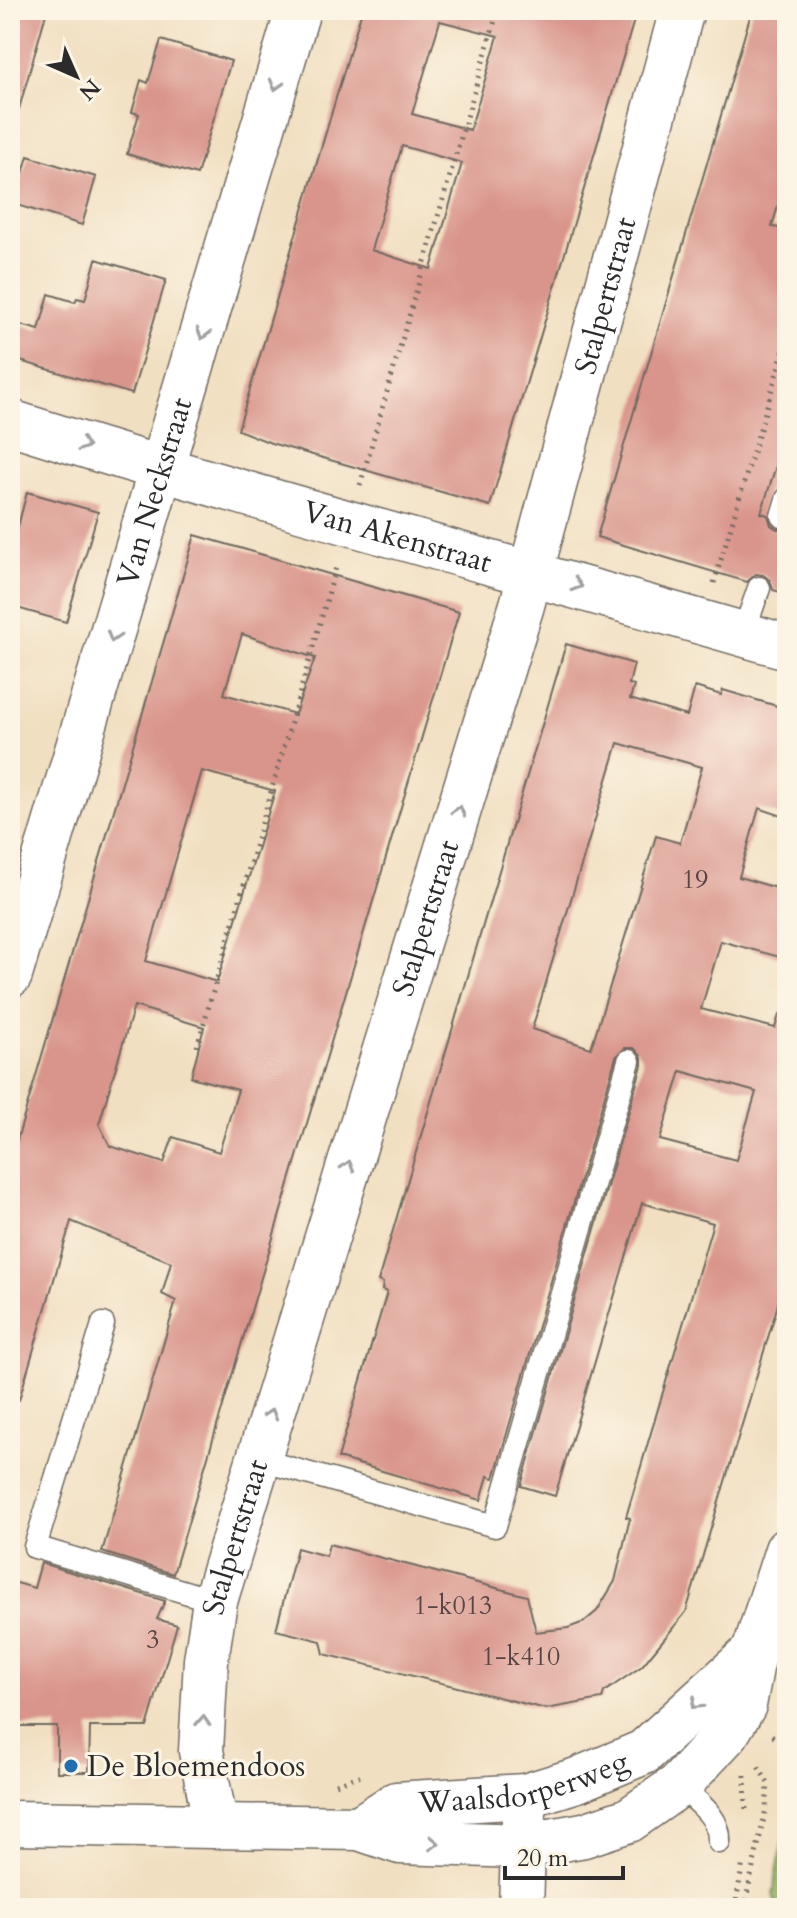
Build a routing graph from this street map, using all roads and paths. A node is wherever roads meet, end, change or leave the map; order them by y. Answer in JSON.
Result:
{"nodes":[{"id":1,"x":298,"y":10,"type":"edge"},
{"id":2,"x":682,"y":10,"type":"edge"},
{"id":3,"x":787,"y":339,"type":"edge"},
{"id":4,"x":10,"y":422,"type":"edge"},
{"id":5,"x":164,"y":471,"type":"junction"},
{"id":6,"x":530,"y":571,"type":"junction"},
{"id":7,"x":759,"y":588,"type":"dead end"},
{"id":8,"x":722,"y":628,"type":"junction"},
{"id":9,"x":787,"y":647,"type":"edge"},
{"id":10,"x":10,"y":975,"type":"edge"},
{"id":11,"x":629,"y":1061,"type":"dead end"},
{"id":12,"x":103,"y":1324,"type":"dead end"},
{"id":13,"x":257,"y":1459,"type":"junction"},
{"id":14,"x":787,"y":1550,"type":"edge"},
{"id":15,"x":215,"y":1601,"type":"junction"},
{"id":16,"x":754,"y":1652,"type":"junction"},
{"id":17,"x":727,"y":1733,"type":"junction"},
{"id":18,"x":644,"y":1752,"type":"junction"},
{"id":19,"x":368,"y":1775,"type":"dead end"},
{"id":20,"x":679,"y":1785,"type":"junction"},
{"id":21,"x":525,"y":1796,"type":"junction"},
{"id":22,"x":10,"y":1823,"type":"edge"},
{"id":23,"x":281,"y":1825,"type":"junction"},
{"id":24,"x":216,"y":1826,"type":"junction"},
{"id":25,"x":359,"y":1828,"type":"junction"},
{"id":26,"x":719,"y":1842,"type":"dead end"},
{"id":27,"x":523,"y":1846,"type":"junction"},
{"id":28,"x":744,"y":1907,"type":"edge"},
{"id":29,"x":521,"y":1908,"type":"edge"}],
"edges":[{"from":1,"to":5,"type":"street","name":"Van Neckstraat","one_way":true},
{"from":2,"to":6,"type":"street","name":"Stalpertstraat"},
{"from":3,"to":8,"type":"path"},
{"from":4,"to":5,"type":"street","name":"Van Akenstraat","one_way":true},
{"from":5,"to":6,"type":"street","name":"Van Akenstraat"},
{"from":5,"to":10,"type":"street","name":"Van Neckstraat","one_way":true},
{"from":6,"to":8,"type":"street","name":"Van Akenstraat","one_way":true},
{"from":13,"to":6,"type":"street","name":"Stalpertstraat","one_way":true},
{"from":7,"to":8,"type":"lane"},
{"from":8,"to":9,"type":"street","name":"Van Akenstraat"},
{"from":11,"to":13,"type":"lane"},
{"from":12,"to":15,"type":"lane"},
{"from":13,"to":15,"type":"street","name":"Stalpertstraat"},
{"from":14,"to":16,"type":"street","name":"Waalsdorperweg"},
{"from":24,"to":15,"type":"street","name":"Stalpertstraat","one_way":true},
{"from":16,"to":17,"type":"street","name":"Waalsdorperweg"},
{"from":16,"to":18,"type":"street","name":"Waalsdorperweg","one_way":true},
{"from":17,"to":20,"type":"street","name":"Waalsdorperweg"},
{"from":17,"to":28,"type":"path"},
{"from":18,"to":20,"type":"street","name":"Waalsdorperweg"},
{"from":18,"to":21,"type":"street","name":"Waalsdorperweg"},
{"from":19,"to":23,"type":"path"},
{"from":20,"to":26,"type":"lane"},
{"from":20,"to":27,"type":"street","name":"Waalsdorperweg"},
{"from":21,"to":25,"type":"street","name":"Waalsdorperweg"},
{"from":21,"to":27,"type":"street"},
{"from":22,"to":24,"type":"street","name":"Waalsdorperweg"},
{"from":23,"to":24,"type":"street","name":"Waalsdorperweg"},
{"from":23,"to":25,"type":"street","name":"Waalsdorperweg"},
{"from":25,"to":27,"type":"street","name":"Waalsdorperweg","one_way":true},
{"from":27,"to":29,"type":"street"}]}
